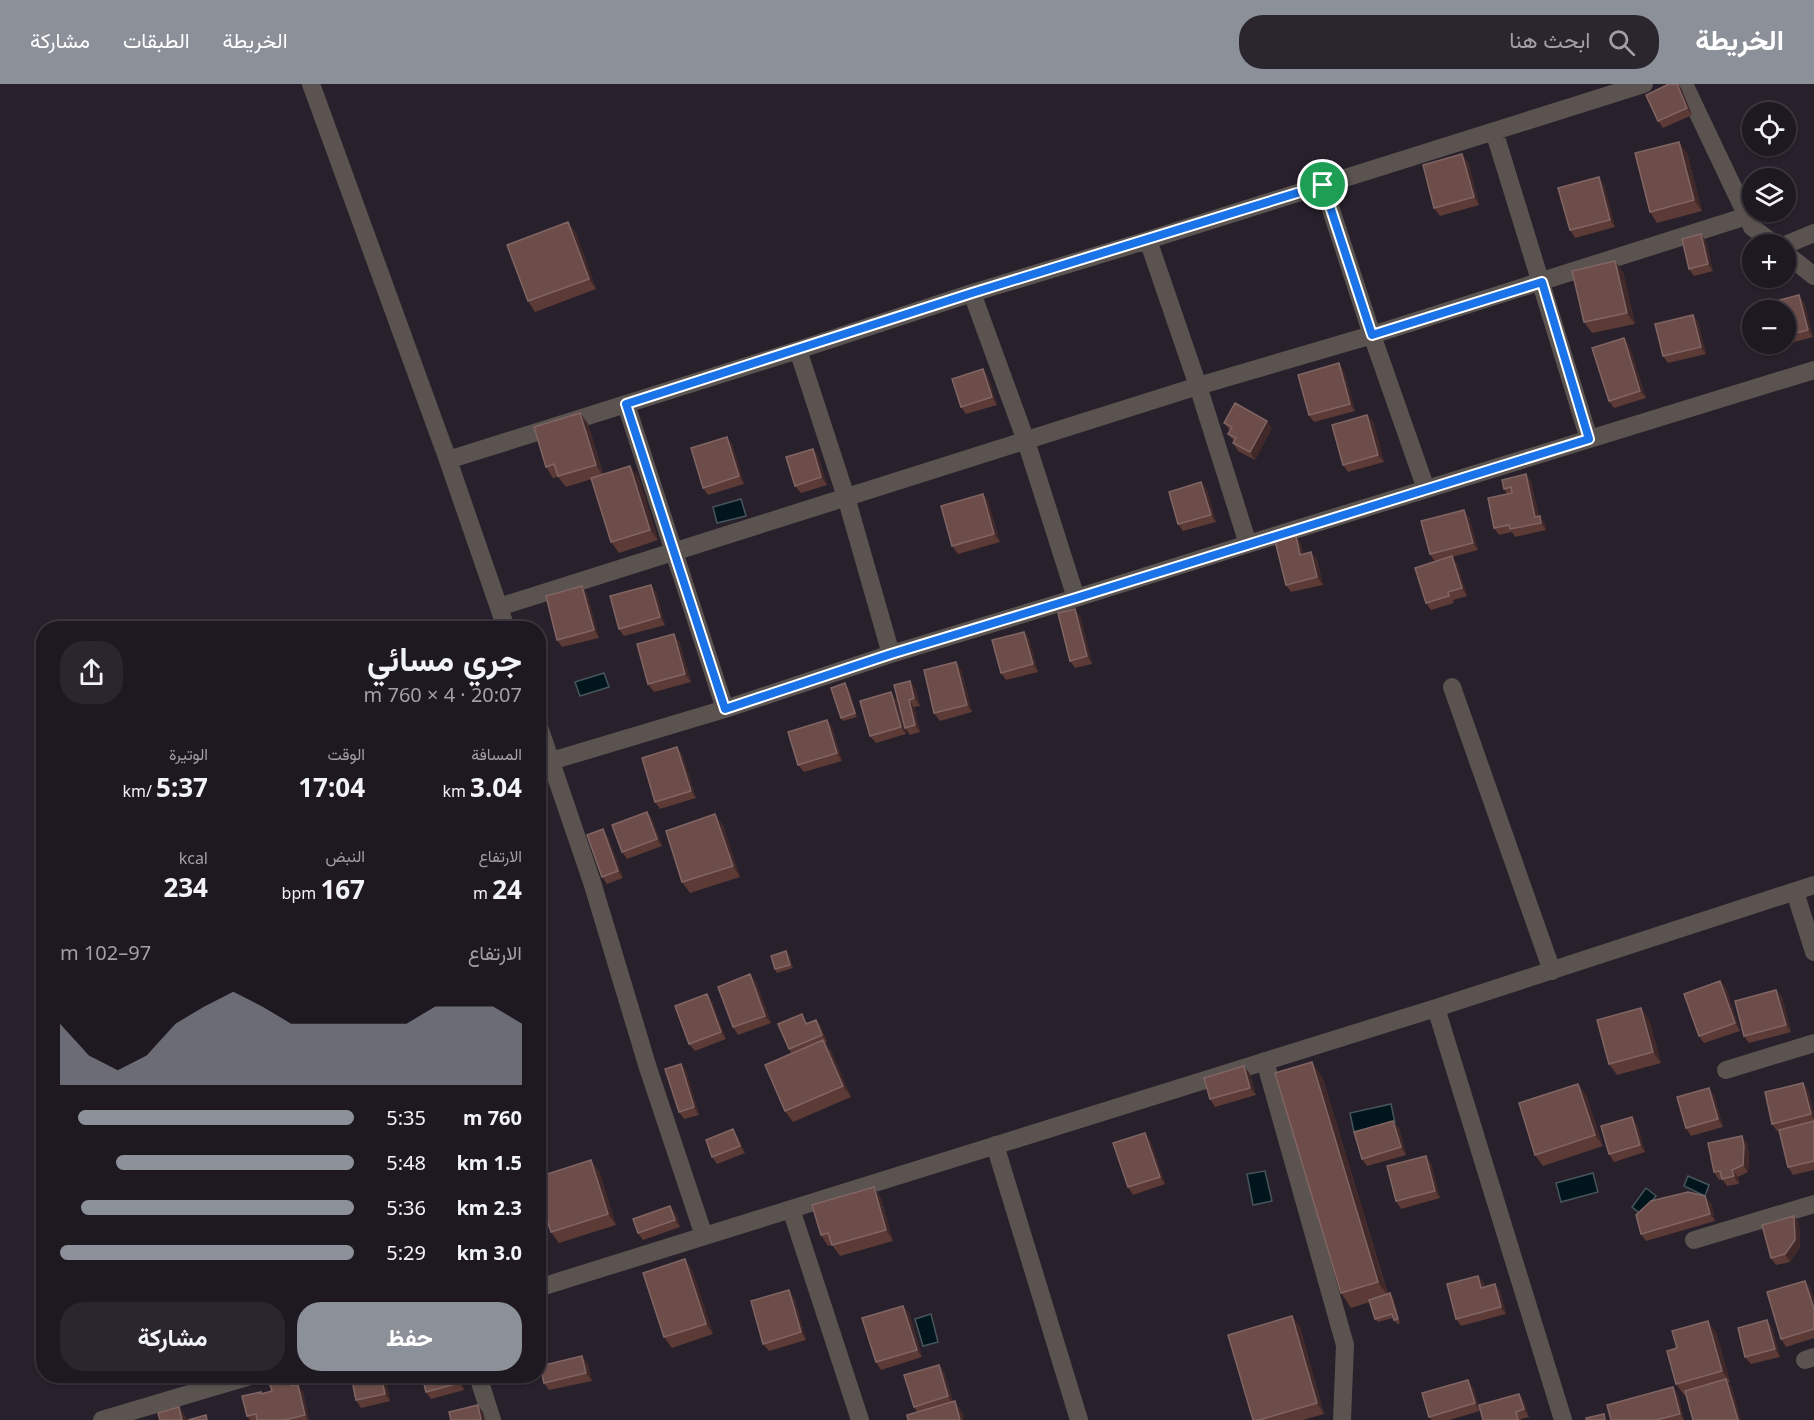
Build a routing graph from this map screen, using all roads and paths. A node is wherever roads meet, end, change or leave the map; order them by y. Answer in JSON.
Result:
{"nodes":[{"id":1,"x":311,"y":84,"type":"edge"},
{"id":2,"x":1644,"y":84,"type":"edge"},
{"id":3,"x":1684,"y":84,"type":"edge"},
{"id":4,"x":1494,"y":131,"type":"junction"},
{"id":5,"x":1323,"y":185,"type":"junction"},
{"id":6,"x":1742,"y":206,"type":"edge"},
{"id":7,"x":1742,"y":218,"type":"edge"},
{"id":8,"x":1750,"y":222,"type":"edge"},
{"id":9,"x":1814,"y":233,"type":"edge"},
{"id":10,"x":1761,"y":234,"type":"edge"},
{"id":11,"x":1148,"y":240,"type":"junction"},
{"id":12,"x":1796,"y":240,"type":"edge"},
{"id":13,"x":1796,"y":262,"type":"edge"},
{"id":14,"x":1814,"y":276,"type":"edge"},
{"id":15,"x":1542,"y":282,"type":"junction"},
{"id":16,"x":972,"y":293,"type":"junction"},
{"id":17,"x":1372,"y":335,"type":"junction"},
{"id":18,"x":798,"y":350,"type":"junction"},
{"id":19,"x":1814,"y":370,"type":"edge"},
{"id":20,"x":1198,"y":386,"type":"junction"},
{"id":21,"x":626,"y":404,"type":"junction"},
{"id":22,"x":1589,"y":439,"type":"junction"},
{"id":23,"x":1026,"y":441,"type":"junction"},
{"id":24,"x":447,"y":460,"type":"junction"},
{"id":25,"x":1425,"y":489,"type":"junction"},
{"id":26,"x":846,"y":497,"type":"junction"},
{"id":27,"x":1248,"y":544,"type":"junction"},
{"id":28,"x":674,"y":553,"type":"junction"},
{"id":29,"x":1076,"y":598,"type":"junction"},
{"id":30,"x":499,"y":608,"type":"junction"},
{"id":31,"x":504,"y":621,"type":"edge"},
{"id":32,"x":891,"y":654,"type":"junction"},
{"id":33,"x":1452,"y":687,"type":"dead end"},
{"id":34,"x":725,"y":709,"type":"junction"},
{"id":35,"x":546,"y":747,"type":"edge"},
{"id":36,"x":551,"y":761,"type":"junction"},
{"id":37,"x":1814,"y":885,"type":"edge"},
{"id":38,"x":1795,"y":892,"type":"junction"},
{"id":39,"x":1814,"y":952,"type":"edge"},
{"id":40,"x":1552,"y":971,"type":"junction"},
{"id":41,"x":1436,"y":1008,"type":"junction"},
{"id":42,"x":1814,"y":1043,"type":"edge"},
{"id":43,"x":1265,"y":1061,"type":"junction"},
{"id":44,"x":1726,"y":1070,"type":"dead end"},
{"id":45,"x":995,"y":1145,"type":"junction"},
{"id":46,"x":1814,"y":1204,"type":"edge"},
{"id":47,"x":790,"y":1209,"type":"junction"},
{"id":48,"x":704,"y":1236,"type":"junction"},
{"id":49,"x":1694,"y":1240,"type":"dead end"},
{"id":50,"x":546,"y":1285,"type":"edge"},
{"id":51,"x":230,"y":1383,"type":"edge"},
{"id":52,"x":480,"y":1383,"type":"edge"},
{"id":53,"x":138,"y":1415,"type":"edge"},
{"id":54,"x":102,"y":1420,"type":"edge"},
{"id":55,"x":492,"y":1420,"type":"edge"},
{"id":56,"x":860,"y":1420,"type":"edge"},
{"id":57,"x":1079,"y":1420,"type":"edge"},
{"id":58,"x":1342,"y":1420,"type":"edge"},
{"id":59,"x":1563,"y":1420,"type":"edge"}],
"edges":[{"from":1,"to":24,"type":"street"},
{"from":2,"to":4,"type":"street"},
{"from":3,"to":6,"type":"street"},
{"from":4,"to":5,"type":"street"},
{"from":4,"to":15,"type":"street"},
{"from":5,"to":11,"type":"street"},
{"from":5,"to":17,"type":"street"},
{"from":7,"to":15,"type":"street"},
{"from":8,"to":10,"type":"street"},
{"from":9,"to":12,"type":"street"},
{"from":11,"to":16,"type":"street"},
{"from":11,"to":20,"type":"street"},
{"from":13,"to":14,"type":"street"},
{"from":15,"to":17,"type":"street"},
{"from":15,"to":22,"type":"street"},
{"from":16,"to":18,"type":"street"},
{"from":16,"to":23,"type":"street"},
{"from":17,"to":20,"type":"street"},
{"from":17,"to":25,"type":"street"},
{"from":18,"to":21,"type":"street"},
{"from":18,"to":26,"type":"street"},
{"from":19,"to":22,"type":"street"},
{"from":20,"to":23,"type":"street"},
{"from":20,"to":27,"type":"street"},
{"from":21,"to":24,"type":"street"},
{"from":21,"to":28,"type":"street"},
{"from":22,"to":25,"type":"street"},
{"from":23,"to":26,"type":"street"},
{"from":23,"to":29,"type":"street"},
{"from":24,"to":30,"type":"street"},
{"from":25,"to":27,"type":"street"},
{"from":26,"to":28,"type":"street"},
{"from":26,"to":32,"type":"street"},
{"from":27,"to":29,"type":"street"},
{"from":28,"to":30,"type":"street"},
{"from":28,"to":34,"type":"street"},
{"from":29,"to":32,"type":"street"},
{"from":30,"to":31,"type":"street"},
{"from":32,"to":34,"type":"street"},
{"from":33,"to":40,"type":"street"},
{"from":34,"to":36,"type":"street"},
{"from":35,"to":36,"type":"street"},
{"from":36,"to":48,"type":"street"},
{"from":37,"to":38,"type":"street"},
{"from":38,"to":39,"type":"street"},
{"from":38,"to":40,"type":"street"},
{"from":40,"to":41,"type":"street"},
{"from":41,"to":43,"type":"street"},
{"from":41,"to":59,"type":"street"},
{"from":42,"to":44,"type":"street"},
{"from":43,"to":45,"type":"street"},
{"from":43,"to":58,"type":"street"},
{"from":45,"to":47,"type":"street"},
{"from":45,"to":57,"type":"street"},
{"from":46,"to":49,"type":"street"},
{"from":47,"to":48,"type":"street"},
{"from":47,"to":56,"type":"street"},
{"from":48,"to":50,"type":"street"},
{"from":51,"to":53,"type":"street"},
{"from":52,"to":55,"type":"street"},
{"from":53,"to":54,"type":"street"}]}
